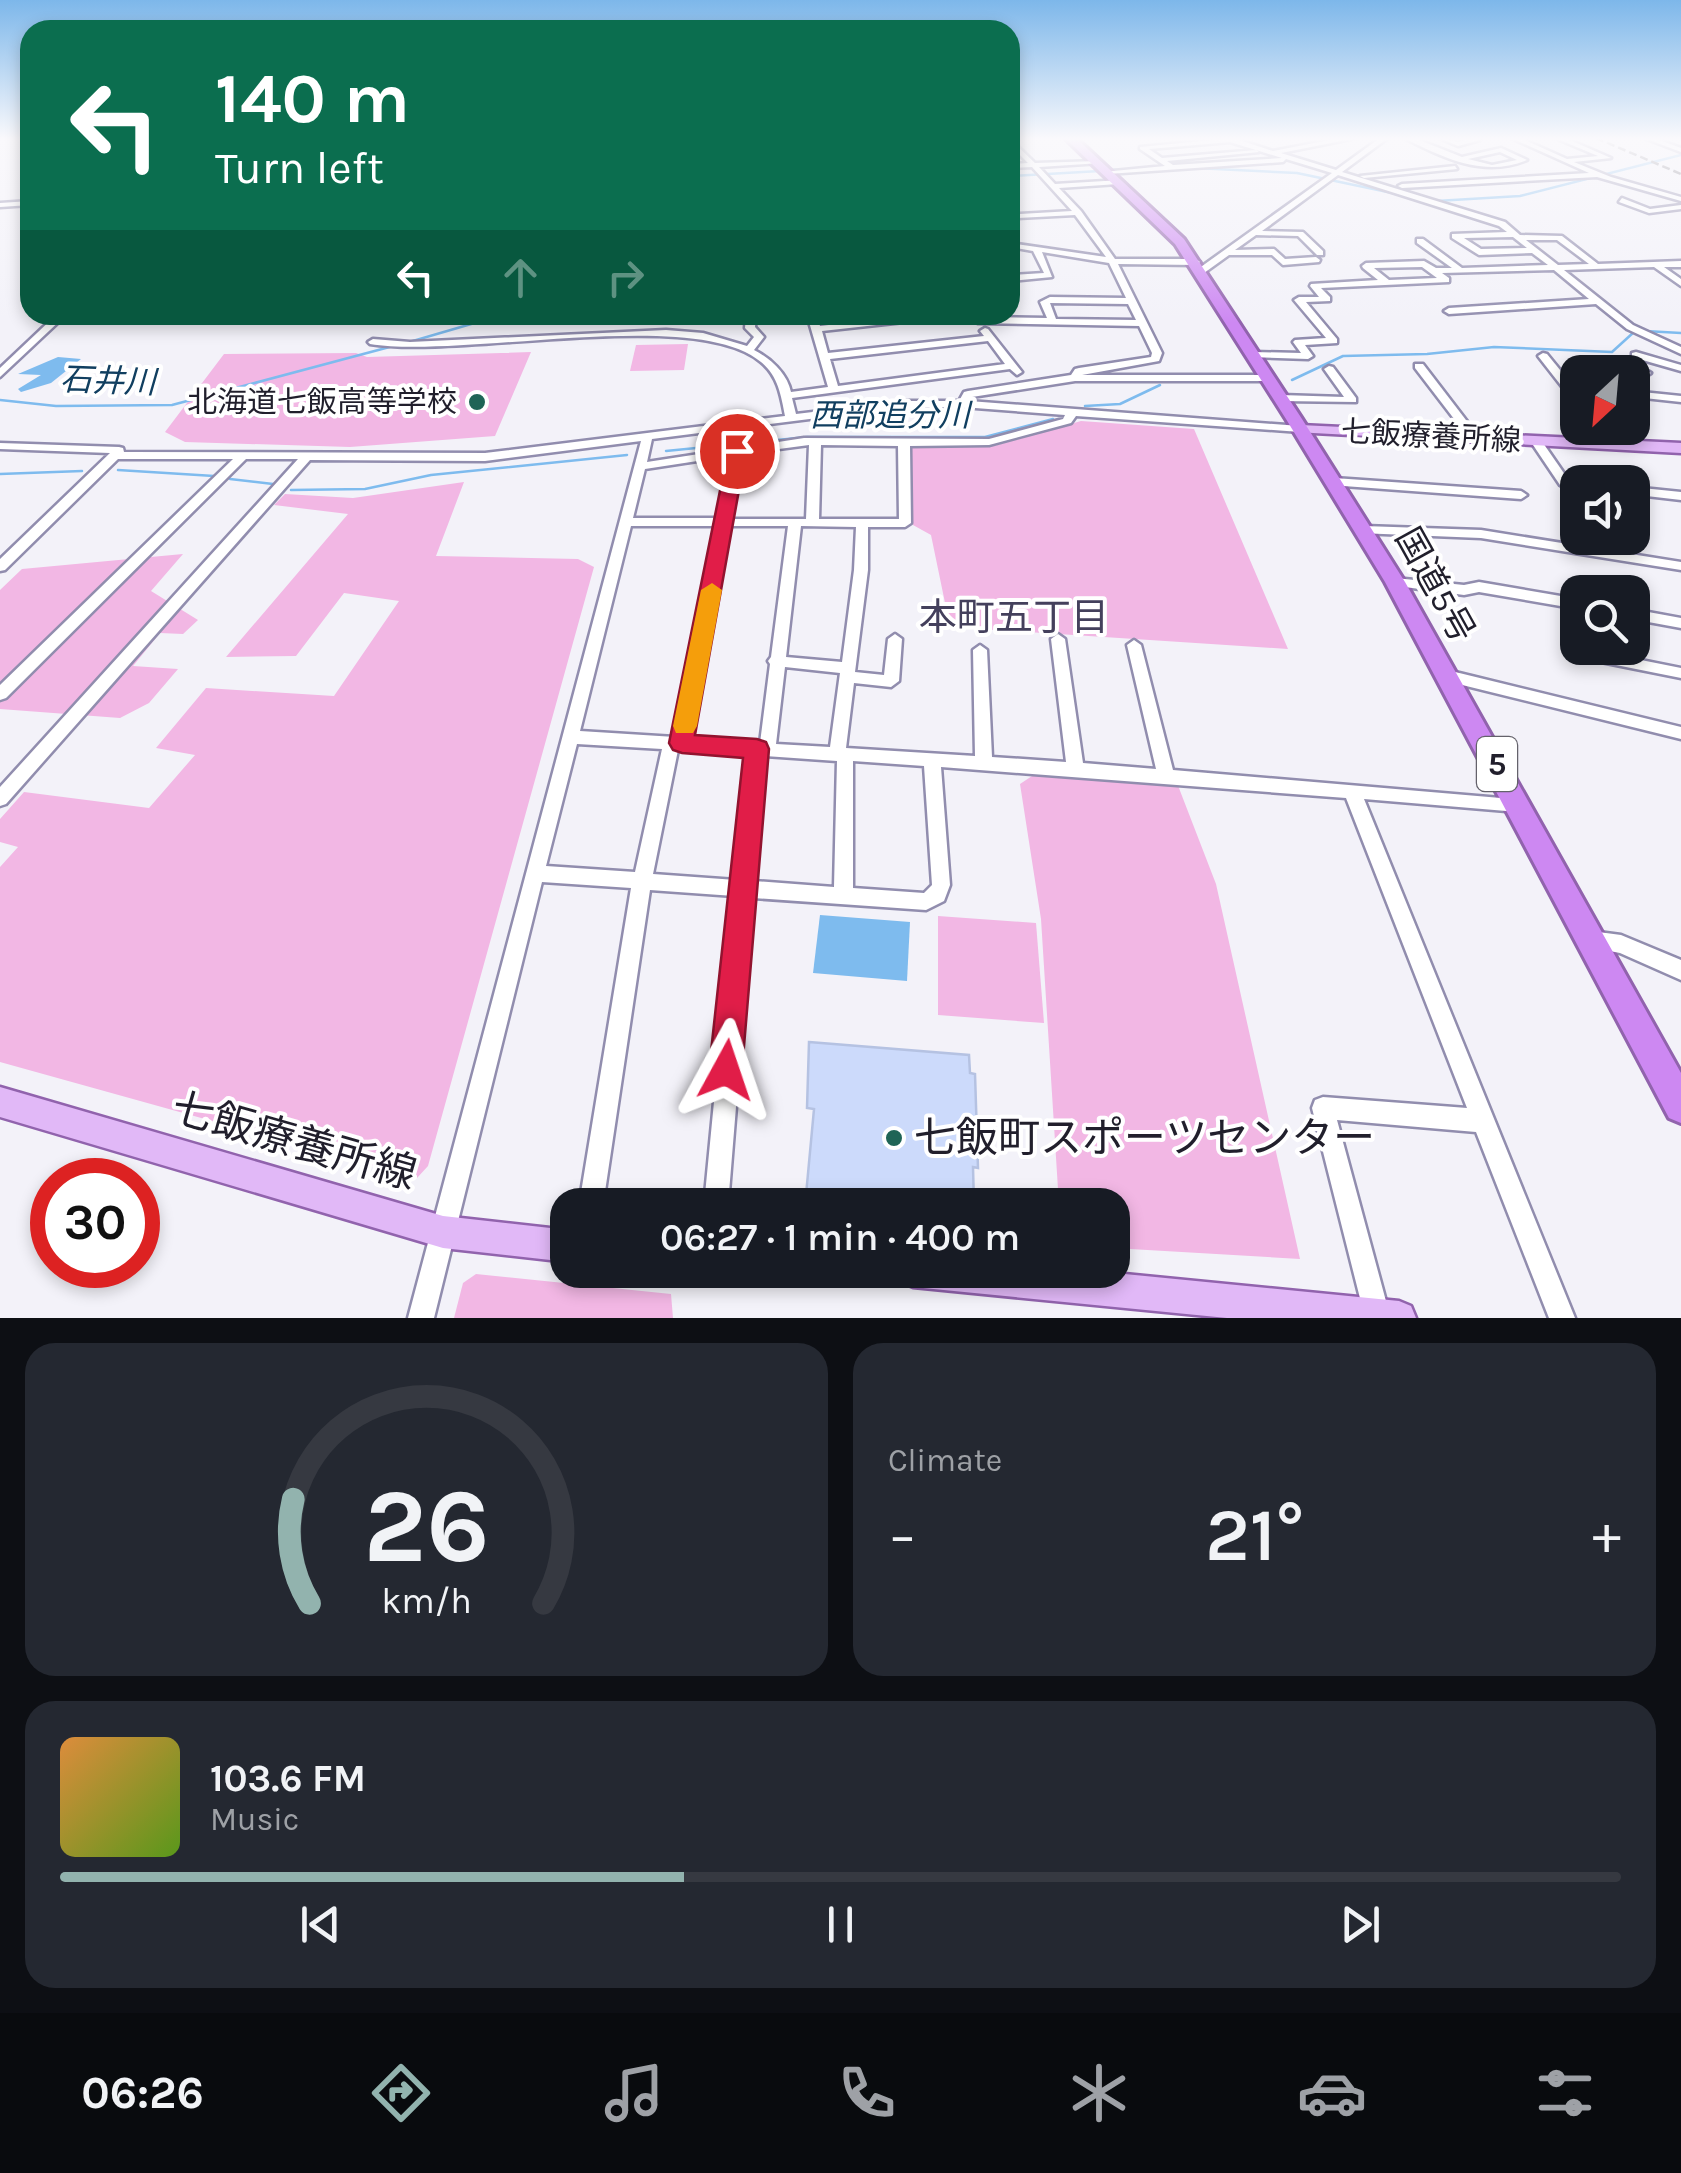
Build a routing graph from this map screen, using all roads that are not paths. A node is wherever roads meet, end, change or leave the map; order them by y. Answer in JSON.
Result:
{"nodes":[{"id":1,"x":1066,"y":200,"type":"edge"},
{"id":2,"x":1138,"y":200,"type":"edge"},
{"id":3,"x":1304,"y":200,"type":"edge"},
{"id":4,"x":1430,"y":200,"type":"edge"},
{"id":5,"x":1622,"y":200,"type":"dead end"},
{"id":6,"x":1681,"y":207,"type":"edge"},
{"id":7,"x":1078,"y":213,"type":"junction"},
{"id":8,"x":1020,"y":216,"type":"edge"},
{"id":9,"x":1258,"y":233,"type":"junction"},
{"id":10,"x":1519,"y":236,"type":"junction"},
{"id":11,"x":1420,"y":242,"type":"dead end"},
{"id":12,"x":1020,"y":247,"type":"edge"},
{"id":13,"x":1036,"y":248,"type":"junction"},
{"id":14,"x":1535,"y":250,"type":"junction"},
{"id":15,"x":1232,"y":253,"type":"junction"},
{"id":16,"x":1112,"y":261,"type":"junction"},
{"id":17,"x":1594,"y":264,"type":"junction"},
{"id":18,"x":1655,"y":264,"type":"junction"},
{"id":19,"x":1681,"y":264,"type":"edge"},
{"id":20,"x":1554,"y":265,"type":"junction"},
{"id":21,"x":1198,"y":267,"type":"junction"},
{"id":22,"x":1460,"y":269,"type":"junction"},
{"id":23,"x":1432,"y":271,"type":"junction"},
{"id":24,"x":1020,"y":277,"type":"edge"},
{"id":25,"x":1387,"y":283,"type":"junction"},
{"id":26,"x":1681,"y":283,"type":"edge"},
{"id":27,"x":1131,"y":301,"type":"junction"},
{"id":28,"x":1598,"y":301,"type":"junction"},
{"id":29,"x":1449,"y":311,"type":"dead end"},
{"id":30,"x":1020,"y":321,"type":"edge"},
{"id":31,"x":1053,"y":323,"type":"junction"},
{"id":32,"x":1141,"y":324,"type":"junction"},
{"id":33,"x":51,"y":325,"type":"edge"},
{"id":34,"x":750,"y":325,"type":"edge"},
{"id":35,"x":815,"y":325,"type":"edge"},
{"id":36,"x":841,"y":325,"type":"edge"},
{"id":37,"x":981,"y":325,"type":"edge"},
{"id":38,"x":816,"y":329,"type":"junction"},
{"id":39,"x":990,"y":338,"type":"junction"},
{"id":40,"x":374,"y":342,"type":"dead end"},
{"id":41,"x":750,"y":350,"type":"junction"},
{"id":42,"x":1681,"y":351,"type":"edge"},
{"id":43,"x":1254,"y":355,"type":"junction"},
{"id":44,"x":1544,"y":356,"type":"dead end"},
{"id":45,"x":824,"y":358,"type":"junction"},
{"id":46,"x":1650,"y":359,"type":"edge"},
{"id":47,"x":1012,"y":366,"type":"junction"},
{"id":48,"x":1419,"y":366,"type":"dead end"},
{"id":49,"x":1681,"y":368,"type":"edge"},
{"id":50,"x":1329,"y":369,"type":"dead end"},
{"id":51,"x":0,"y":374,"type":"edge"},
{"id":52,"x":1560,"y":377,"type":"edge"},
{"id":53,"x":1074,"y":378,"type":"junction"},
{"id":54,"x":1268,"y":378,"type":"junction"},
{"id":55,"x":1026,"y":384,"type":"junction"},
{"id":56,"x":834,"y":389,"type":"junction"},
{"id":57,"x":791,"y":395,"type":"junction"},
{"id":58,"x":1650,"y":396,"type":"edge"},
{"id":59,"x":1281,"y":398,"type":"junction"},
{"id":60,"x":1681,"y":399,"type":"edge"},
{"id":61,"x":962,"y":404,"type":"junction"},
{"id":62,"x":1072,"y":412,"type":"junction"},
{"id":63,"x":792,"y":418,"type":"junction"},
{"id":64,"x":1300,"y":429,"type":"junction"},
{"id":65,"x":647,"y":438,"type":"junction"},
{"id":66,"x":1475,"y":439,"type":"junction"},
{"id":67,"x":815,"y":441,"type":"junction"},
{"id":68,"x":1537,"y":442,"type":"junction"},
{"id":69,"x":904,"y":443,"type":"junction"},
{"id":70,"x":0,"y":446,"type":"edge"},
{"id":71,"x":1614,"y":446,"type":"joint"},
{"id":72,"x":1681,"y":448,"type":"edge"},
{"id":73,"x":737,"y":451,"type":"junction"},
{"id":74,"x":115,"y":455,"type":"junction"},
{"id":75,"x":241,"y":458,"type":"junction"},
{"id":76,"x":305,"y":458,"type":"junction"},
{"id":77,"x":642,"y":466,"type":"junction"},
{"id":78,"x":1560,"y":475,"type":"edge"},
{"id":79,"x":1334,"y":482,"type":"junction"},
{"id":80,"x":1650,"y":493,"type":"edge"},
{"id":81,"x":1521,"y":495,"type":"dead end"},
{"id":82,"x":1681,"y":496,"type":"edge"},
{"id":83,"x":628,"y":522,"type":"junction"},
{"id":84,"x":724,"y":524,"type":"junction"},
{"id":85,"x":795,"y":524,"type":"junction"},
{"id":86,"x":812,"y":524,"type":"junction"},
{"id":87,"x":862,"y":524,"type":"junction"},
{"id":88,"x":1364,"y":530,"type":"junction"},
{"id":89,"x":0,"y":566,"type":"edge"},
{"id":90,"x":1681,"y":566,"type":"edge"},
{"id":91,"x":1395,"y":582,"type":"junction"},
{"id":92,"x":1560,"y":601,"type":"edge"},
{"id":93,"x":1650,"y":617,"type":"edge"},
{"id":94,"x":1681,"y":623,"type":"edge"},
{"id":95,"x":895,"y":639,"type":"dead end"},
{"id":96,"x":1058,"y":639,"type":"dead end"},
{"id":97,"x":1134,"y":645,"type":"dead end"},
{"id":98,"x":980,"y":650,"type":"dead end"},
{"id":99,"x":776,"y":661,"type":"junction"},
{"id":100,"x":1641,"y":665,"type":"edge"},
{"id":101,"x":848,"y":673,"type":"junction"},
{"id":102,"x":1681,"y":673,"type":"edge"},
{"id":103,"x":1446,"y":676,"type":"junction"},
{"id":104,"x":0,"y":694,"type":"edge"},
{"id":105,"x":1681,"y":732,"type":"edge"},
{"id":106,"x":572,"y":737,"type":"junction"},
{"id":107,"x":677,"y":743,"type":"junction"},
{"id":108,"x":762,"y":749,"type":"junction"},
{"id":109,"x":841,"y":755,"type":"junction"},
{"id":110,"x":932,"y":760,"type":"junction"},
{"id":111,"x":984,"y":762,"type":"junction"},
{"id":112,"x":1074,"y":769,"type":"junction"},
{"id":113,"x":1166,"y":776,"type":"junction"},
{"id":114,"x":1352,"y":792,"type":"junction"},
{"id":115,"x":0,"y":799,"type":"edge"},
{"id":116,"x":1518,"y":805,"type":"junction"},
{"id":117,"x":534,"y":873,"type":"junction"},
{"id":118,"x":642,"y":881,"type":"junction"},
{"id":119,"x":742,"y":892,"type":"junction"},
{"id":120,"x":843,"y":896,"type":"junction"},
{"id":121,"x":1591,"y":940,"type":"junction"},
{"id":122,"x":1681,"y":970,"type":"edge"},
{"id":123,"x":0,"y":1102,"type":"edge"},
{"id":124,"x":1681,"y":1106,"type":"edge"},
{"id":125,"x":1482,"y":1122,"type":"junction"},
{"id":126,"x":595,"y":1188,"type":"edge"},
{"id":127,"x":717,"y":1188,"type":"edge"},
{"id":128,"x":442,"y":1232,"type":"junction"},
{"id":129,"x":550,"y":1244,"type":"edge"},
{"id":130,"x":1094,"y":1288,"type":"edge"},
{"id":131,"x":1388,"y":1317,"type":"edge"},
{"id":132,"x":421,"y":1318,"type":"edge"},
{"id":133,"x":1562,"y":1318,"type":"edge"}],
"edges":[{"from":1,"to":7,"type":"street"},
{"from":2,"to":21,"type":"highway","name":"国道5号","number":"5"},
{"from":3,"to":9,"type":"street"},
{"from":4,"to":10,"type":"street"},
{"from":5,"to":6,"type":"street"},
{"from":7,"to":8,"type":"street"},
{"from":7,"to":16,"type":"street"},
{"from":9,"to":15,"type":"street"},
{"from":9,"to":15,"type":"street"},
{"from":10,"to":14,"type":"street"},
{"from":10,"to":14,"type":"street"},
{"from":10,"to":17,"type":"street"},
{"from":11,"to":22,"type":"street"},
{"from":12,"to":13,"type":"street"},
{"from":13,"to":16,"type":"street"},
{"from":13,"to":24,"type":"street"},
{"from":14,"to":20,"type":"street"},
{"from":15,"to":21,"type":"street"},
{"from":16,"to":21,"type":"street"},
{"from":16,"to":27,"type":"street"},
{"from":17,"to":18,"type":"street"},
{"from":17,"to":20,"type":"street"},
{"from":18,"to":19,"type":"street"},
{"from":18,"to":26,"type":"street"},
{"from":20,"to":22,"type":"street"},
{"from":20,"to":28,"type":"street"},
{"from":21,"to":43,"type":"highway","name":"国道5号","number":"5"},
{"from":22,"to":23,"type":"street"},
{"from":23,"to":25,"type":"street"},
{"from":23,"to":25,"type":"street"},
{"from":25,"to":43,"type":"street"},
{"from":27,"to":31,"type":"street"},
{"from":27,"to":32,"type":"street"},
{"from":28,"to":29,"type":"street"},
{"from":28,"to":42,"type":"street"},
{"from":30,"to":31,"type":"street"},
{"from":31,"to":32,"type":"street"},
{"from":32,"to":53,"type":"street"},
{"from":33,"to":51,"type":"street"},
{"from":34,"to":41,"type":"street"},
{"from":35,"to":38,"type":"street"},
{"from":36,"to":38,"type":"street"},
{"from":37,"to":39,"type":"street"},
{"from":38,"to":45,"type":"street"},
{"from":39,"to":45,"type":"street"},
{"from":39,"to":47,"type":"street"},
{"from":40,"to":41,"type":"street"},
{"from":41,"to":57,"type":"street"},
{"from":43,"to":54,"type":"highway","name":"国道5号","number":"5"},
{"from":44,"to":52,"type":"street"},
{"from":45,"to":56,"type":"street"},
{"from":46,"to":49,"type":"street"},
{"from":47,"to":55,"type":"street"},
{"from":47,"to":56,"type":"street"},
{"from":48,"to":66,"type":"street"},
{"from":50,"to":59,"type":"street"},
{"from":53,"to":54,"type":"street"},
{"from":53,"to":55,"type":"street"},
{"from":54,"to":59,"type":"highway","name":"国道5号","number":"5"},
{"from":55,"to":61,"type":"street"},
{"from":56,"to":57,"type":"street"},
{"from":57,"to":63,"type":"street"},
{"from":58,"to":60,"type":"street"},
{"from":59,"to":64,"type":"highway","name":"国道5号","number":"5"},
{"from":61,"to":62,"type":"street"},
{"from":61,"to":63,"type":"street"},
{"from":62,"to":64,"type":"street"},
{"from":62,"to":69,"type":"street"},
{"from":63,"to":65,"type":"street"},
{"from":64,"to":66,"type":"main road","name":"七飯療養所線"},
{"from":64,"to":79,"type":"highway","name":"国道5号","number":"5"},
{"from":65,"to":76,"type":"street"},
{"from":65,"to":77,"type":"street"},
{"from":66,"to":68,"type":"main road","name":"七飯療養所線"},
{"from":67,"to":69,"type":"street"},
{"from":67,"to":73,"type":"street"},
{"from":67,"to":86,"type":"street"},
{"from":68,"to":71,"type":"main road","name":"七飯療養所線"},
{"from":68,"to":78,"type":"street"},
{"from":69,"to":87,"type":"street"},
{"from":70,"to":74,"type":"street"},
{"from":71,"to":72,"type":"main road","name":"七飯療養所線"},
{"from":73,"to":77,"type":"street"},
{"from":73,"to":84,"type":"street"},
{"from":74,"to":75,"type":"street"},
{"from":74,"to":89,"type":"street"},
{"from":75,"to":76,"type":"street"},
{"from":75,"to":104,"type":"street"},
{"from":76,"to":115,"type":"street"},
{"from":77,"to":83,"type":"street"},
{"from":79,"to":81,"type":"street"},
{"from":79,"to":88,"type":"highway","name":"国道5号","number":"5"},
{"from":80,"to":82,"type":"street"},
{"from":83,"to":84,"type":"street"},
{"from":83,"to":106,"type":"street"},
{"from":84,"to":85,"type":"street"},
{"from":84,"to":107,"type":"street"},
{"from":85,"to":86,"type":"street"},
{"from":85,"to":99,"type":"street"},
{"from":86,"to":87,"type":"street"},
{"from":87,"to":101,"type":"street"},
{"from":88,"to":90,"type":"street"},
{"from":88,"to":91,"type":"highway","name":"国道5号","number":"5"},
{"from":91,"to":92,"type":"street"},
{"from":91,"to":103,"type":"highway","name":"国道5号","number":"5"},
{"from":93,"to":94,"type":"street"},
{"from":95,"to":101,"type":"street"},
{"from":96,"to":112,"type":"street"},
{"from":97,"to":113,"type":"street"},
{"from":98,"to":111,"type":"street"},
{"from":99,"to":101,"type":"street"},
{"from":99,"to":108,"type":"street"},
{"from":100,"to":102,"type":"street"},
{"from":101,"to":109,"type":"street"},
{"from":103,"to":105,"type":"street"},
{"from":103,"to":116,"type":"highway","name":"国道5号","number":"5"},
{"from":106,"to":107,"type":"street"},
{"from":106,"to":117,"type":"street"},
{"from":107,"to":108,"type":"street"},
{"from":107,"to":118,"type":"street"},
{"from":108,"to":109,"type":"street"},
{"from":108,"to":119,"type":"street"},
{"from":109,"to":110,"type":"street"},
{"from":109,"to":120,"type":"street"},
{"from":110,"to":111,"type":"street"},
{"from":110,"to":120,"type":"street"},
{"from":111,"to":112,"type":"street"},
{"from":112,"to":113,"type":"street"},
{"from":113,"to":114,"type":"street"},
{"from":114,"to":116,"type":"street"},
{"from":114,"to":125,"type":"street"},
{"from":116,"to":121,"type":"highway","name":"国道5号","number":"5"},
{"from":117,"to":118,"type":"street"},
{"from":117,"to":128,"type":"street"},
{"from":118,"to":119,"type":"street"},
{"from":118,"to":126,"type":"street"},
{"from":119,"to":120,"type":"street"},
{"from":119,"to":127,"type":"street"},
{"from":121,"to":122,"type":"street"},
{"from":121,"to":124,"type":"highway","name":"国道5号","number":"5"},
{"from":123,"to":128,"type":"main road","name":"七飯療養所線"},
{"from":125,"to":131,"type":"street"},
{"from":125,"to":133,"type":"street"},
{"from":128,"to":129,"type":"main road","name":"七飯療養所線"},
{"from":128,"to":132,"type":"street"},
{"from":130,"to":131,"type":"main road"}]}
